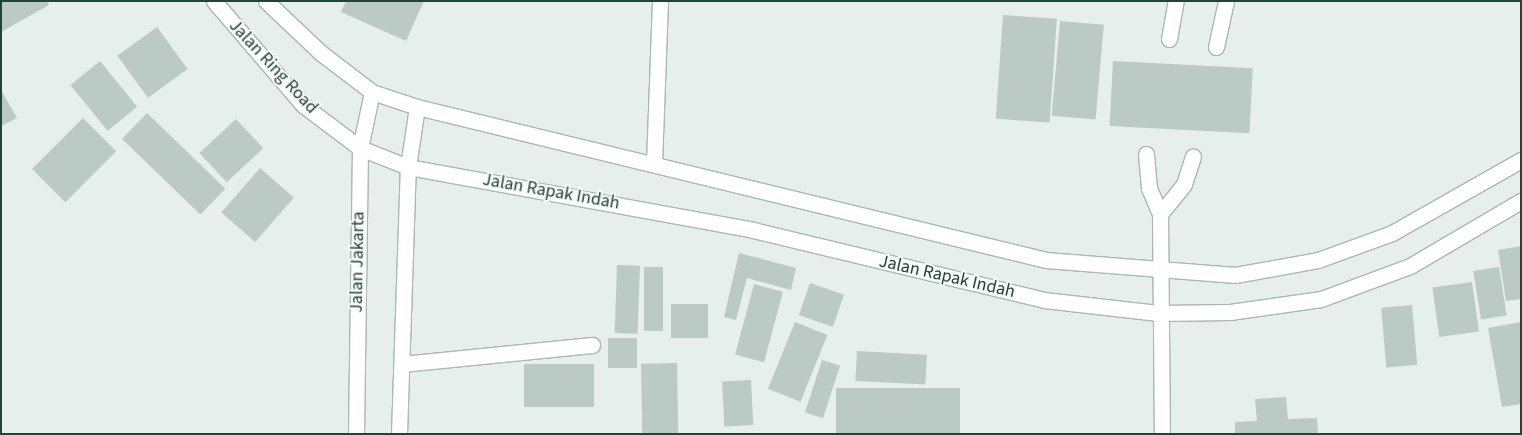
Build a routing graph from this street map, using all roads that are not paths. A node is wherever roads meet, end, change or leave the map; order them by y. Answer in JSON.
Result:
{"nodes":[{"id":1,"x":214,"y":1,"type":"edge"},
{"id":2,"x":266,"y":1,"type":"edge"},
{"id":3,"x":660,"y":1,"type":"edge"},
{"id":4,"x":1176,"y":1,"type":"edge"},
{"id":5,"x":1226,"y":1,"type":"edge"},
{"id":6,"x":1169,"y":39,"type":"dead end"},
{"id":7,"x":1216,"y":47,"type":"dead end"},
{"id":8,"x":372,"y":92,"type":"junction"},
{"id":9,"x":417,"y":107,"type":"junction"},
{"id":10,"x":360,"y":148,"type":"junction"},
{"id":11,"x":1146,"y":154,"type":"dead end"},
{"id":12,"x":1193,"y":156,"type":"dead end"},
{"id":13,"x":1521,"y":160,"type":"edge"},
{"id":14,"x":654,"y":164,"type":"junction"},
{"id":15,"x":408,"y":167,"type":"junction"},
{"id":16,"x":1521,"y":201,"type":"edge"},
{"id":17,"x":1160,"y":214,"type":"junction"},
{"id":18,"x":1157,"y":271,"type":"junction"},
{"id":19,"x":1158,"y":313,"type":"junction"},
{"id":20,"x":592,"y":345,"type":"dead end"},
{"id":21,"x":402,"y":364,"type":"junction"},
{"id":22,"x":356,"y":434,"type":"edge"},
{"id":23,"x":399,"y":434,"type":"edge"},
{"id":24,"x":1162,"y":434,"type":"edge"}],
"edges":[{"from":1,"to":10,"type":"main road","name":"Jalan Ring Road"},
{"from":2,"to":8,"type":"main road"},
{"from":3,"to":14,"type":"main road"},
{"from":4,"to":6,"type":"main road"},
{"from":5,"to":7,"type":"main road"},
{"from":8,"to":9,"type":"main road"},
{"from":8,"to":10,"type":"main road","name":"Jalan Jakarta"},
{"from":9,"to":14,"type":"main road"},
{"from":9,"to":15,"type":"main road"},
{"from":10,"to":15,"type":"main road","name":"Jalan Rapak Indah"},
{"from":10,"to":22,"type":"main road","name":"Jalan Jakarta"},
{"from":11,"to":17,"type":"main road"},
{"from":12,"to":17,"type":"main road"},
{"from":13,"to":18,"type":"main road"},
{"from":14,"to":18,"type":"main road"},
{"from":15,"to":19,"type":"main road","name":"Jalan Rapak Indah"},
{"from":15,"to":21,"type":"main road"},
{"from":16,"to":19,"type":"main road","name":"Jalan Rapak Indah"},
{"from":17,"to":18,"type":"main road"},
{"from":18,"to":19,"type":"main road"},
{"from":19,"to":24,"type":"main road"},
{"from":20,"to":21,"type":"main road"},
{"from":21,"to":23,"type":"main road"}]}
